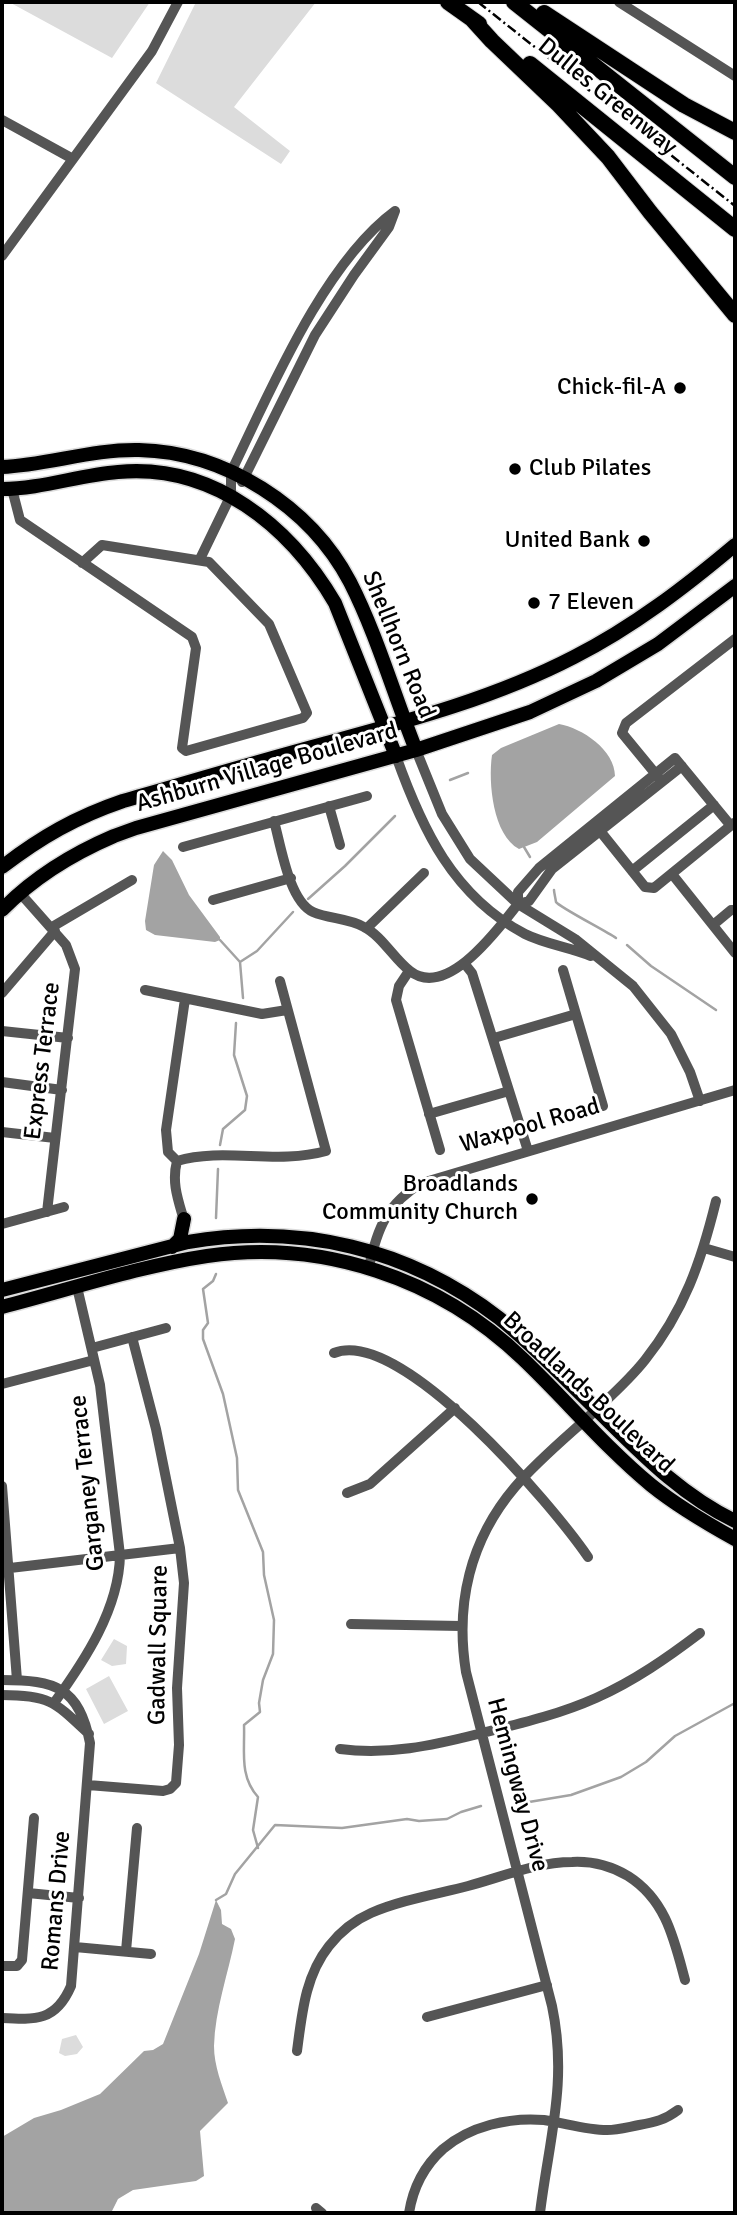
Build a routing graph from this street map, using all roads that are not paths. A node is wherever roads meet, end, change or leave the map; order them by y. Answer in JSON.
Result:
{"nodes":[{"id":1,"x":178,"y":2,"type":"edge"},
{"id":2,"x":448,"y":2,"type":"edge"},
{"id":3,"x":514,"y":2,"type":"edge"},
{"id":4,"x":528,"y":2,"type":"edge"},
{"id":5,"x":622,"y":3,"type":"edge"},
{"id":6,"x":472,"y":19,"type":"junction"},
{"id":7,"x":735,"y":76,"type":"edge"},
{"id":8,"x":2,"y":120,"type":"edge"},
{"id":9,"x":735,"y":132,"type":"edge"},
{"id":10,"x":73,"y":159,"type":"junction"},
{"id":11,"x":735,"y":177,"type":"edge"},
{"id":12,"x":735,"y":229,"type":"edge"},
{"id":13,"x":2,"y":256,"type":"edge"},
{"id":14,"x":735,"y":314,"type":"edge"},
{"id":15,"x":2,"y":467,"type":"edge"},
{"id":16,"x":231,"y":472,"type":"junction"},
{"id":17,"x":245,"y":479,"type":"junction"},
{"id":18,"x":7,"y":489,"type":"edge"},
{"id":19,"x":231,"y":495,"type":"junction"},
{"id":20,"x":735,"y":545,"type":"edge"},
{"id":21,"x":200,"y":559,"type":"junction"},
{"id":22,"x":82,"y":563,"type":"junction"},
{"id":23,"x":735,"y":586,"type":"edge"},
{"id":24,"x":735,"y":639,"type":"edge"},
{"id":25,"x":405,"y":721,"type":"junction"},
{"id":26,"x":385,"y":727,"type":"junction"},
{"id":27,"x":416,"y":750,"type":"junction"},
{"id":28,"x":396,"y":756,"type":"junction"},
{"id":29,"x":659,"y":778,"type":"junction"},
{"id":30,"x":367,"y":796,"type":"dead end"},
{"id":31,"x":714,"y":805,"type":"junction"},
{"id":32,"x":329,"y":806,"type":"junction"},
{"id":33,"x":274,"y":821,"type":"junction"},
{"id":34,"x":733,"y":825,"type":"edge"},
{"id":35,"x":597,"y":828,"type":"junction"},
{"id":36,"x":340,"y":845,"type":"dead end"},
{"id":37,"x":183,"y":847,"type":"dead end"},
{"id":38,"x":2,"y":867,"type":"edge"},
{"id":39,"x":632,"y":870,"type":"junction"},
{"id":40,"x":424,"y":873,"type":"dead end"},
{"id":41,"x":672,"y":874,"type":"junction"},
{"id":42,"x":291,"y":878,"type":"junction"},
{"id":43,"x":132,"y":880,"type":"dead end"},
{"id":44,"x":20,"y":893,"type":"junction"},
{"id":45,"x":213,"y":900,"type":"dead end"},
{"id":46,"x":518,"y":904,"type":"junction"},
{"id":47,"x":2,"y":910,"type":"edge"},
{"id":48,"x":735,"y":910,"type":"edge"},
{"id":49,"x":505,"y":920,"type":"junction"},
{"id":50,"x":713,"y":925,"type":"junction"},
{"id":51,"x":367,"y":928,"type":"junction"},
{"id":52,"x":54,"y":929,"type":"junction"},
{"id":53,"x":735,"y":953,"type":"edge"},
{"id":54,"x":600,"y":960,"type":"junction"},
{"id":55,"x":464,"y":963,"type":"junction"},
{"id":56,"x":563,"y":970,"type":"dead end"},
{"id":57,"x":409,"y":971,"type":"junction"},
{"id":58,"x":280,"y":981,"type":"dead end"},
{"id":59,"x":145,"y":990,"type":"dead end"},
{"id":60,"x":2,"y":993,"type":"edge"},
{"id":61,"x":185,"y":999,"type":"junction"},
{"id":62,"x":287,"y":1010,"type":"junction"},
{"id":63,"x":576,"y":1014,"type":"junction"},
{"id":64,"x":2,"y":1031,"type":"edge"},
{"id":65,"x":68,"y":1038,"type":"junction"},
{"id":66,"x":494,"y":1038,"type":"junction"},
{"id":67,"x":2,"y":1082,"type":"edge"},
{"id":68,"x":62,"y":1090,"type":"junction"},
{"id":69,"x":735,"y":1090,"type":"edge"},
{"id":70,"x":509,"y":1091,"type":"junction"},
{"id":71,"x":700,"y":1101,"type":"junction"},
{"id":72,"x":603,"y":1106,"type":"dead end"},
{"id":73,"x":429,"y":1114,"type":"junction"},
{"id":74,"x":2,"y":1132,"type":"edge"},
{"id":75,"x":55,"y":1139,"type":"junction"},
{"id":76,"x":440,"y":1150,"type":"dead end"},
{"id":77,"x":528,"y":1151,"type":"junction"},
{"id":78,"x":177,"y":1161,"type":"junction"},
{"id":79,"x":716,"y":1201,"type":"dead end"},
{"id":80,"x":64,"y":1208,"type":"dead end"},
{"id":81,"x":47,"y":1212,"type":"junction"},
{"id":82,"x":184,"y":1219,"type":"junction"},
{"id":83,"x":2,"y":1224,"type":"edge"},
{"id":84,"x":188,"y":1242,"type":"junction"},
{"id":85,"x":172,"y":1247,"type":"junction"},
{"id":86,"x":704,"y":1248,"type":"junction"},
{"id":87,"x":373,"y":1251,"type":"junction"},
{"id":88,"x":735,"y":1257,"type":"edge"},
{"id":89,"x":163,"y":1265,"type":"junction"},
{"id":90,"x":369,"y":1267,"type":"junction"},
{"id":91,"x":77,"y":1287,"type":"junction"},
{"id":92,"x":2,"y":1290,"type":"edge"},
{"id":93,"x":2,"y":1307,"type":"edge"},
{"id":94,"x":166,"y":1328,"type":"dead end"},
{"id":95,"x":132,"y":1337,"type":"junction"},
{"id":96,"x":92,"y":1348,"type":"junction"},
{"id":97,"x":334,"y":1353,"type":"dead end"},
{"id":98,"x":94,"y":1360,"type":"junction"},
{"id":99,"x":2,"y":1384,"type":"edge"},
{"id":100,"x":455,"y":1408,"type":"junction"},
{"id":101,"x":596,"y":1409,"type":"junction"},
{"id":102,"x":584,"y":1421,"type":"junction"},
{"id":103,"x":523,"y":1479,"type":"junction"},
{"id":104,"x":2,"y":1486,"type":"edge"},
{"id":105,"x":347,"y":1493,"type":"dead end"},
{"id":106,"x":735,"y":1521,"type":"edge"},
{"id":107,"x":735,"y":1539,"type":"edge"},
{"id":108,"x":180,"y":1548,"type":"junction"},
{"id":109,"x":120,"y":1555,"type":"junction"},
{"id":110,"x":588,"y":1557,"type":"dead end"},
{"id":111,"x":10,"y":1568,"type":"junction"},
{"id":112,"x":351,"y":1624,"type":"dead end"},
{"id":113,"x":461,"y":1626,"type":"junction"},
{"id":114,"x":700,"y":1633,"type":"dead end"},
{"id":115,"x":2,"y":1680,"type":"edge"},
{"id":116,"x":17,"y":1680,"type":"junction"},
{"id":117,"x":63,"y":1691,"type":"junction"},
{"id":118,"x":2,"y":1695,"type":"edge"},
{"id":119,"x":54,"y":1703,"type":"junction"},
{"id":120,"x":481,"y":1733,"type":"junction"},
{"id":121,"x":89,"y":1734,"type":"junction"},
{"id":122,"x":340,"y":1749,"type":"dead end"},
{"id":123,"x":88,"y":1785,"type":"junction"},
{"id":124,"x":34,"y":1818,"type":"dead end"},
{"id":125,"x":137,"y":1828,"type":"dead end"},
{"id":126,"x":518,"y":1873,"type":"junction"},
{"id":127,"x":28,"y":1894,"type":"junction"},
{"id":128,"x":79,"y":1898,"type":"junction"},
{"id":129,"x":75,"y":1947,"type":"junction"},
{"id":130,"x":126,"y":1951,"type":"junction"},
{"id":131,"x":150,"y":1954,"type":"dead end"},
{"id":132,"x":2,"y":1966,"type":"edge"},
{"id":133,"x":685,"y":1980,"type":"dead end"},
{"id":134,"x":547,"y":1985,"type":"junction"},
{"id":135,"x":427,"y":2017,"type":"dead end"},
{"id":136,"x":2,"y":2018,"type":"edge"},
{"id":137,"x":297,"y":2051,"type":"dead end"},
{"id":138,"x":678,"y":2110,"type":"dead end"},
{"id":139,"x":555,"y":2122,"type":"junction"},
{"id":140,"x":409,"y":2213,"type":"edge"},
{"id":141,"x":540,"y":2213,"type":"edge"}],
"edges":[{"from":1,"to":10,"type":"street"},
{"from":2,"to":6,"type":"highway","name":"Dulles Greenway"},
{"from":3,"to":11,"type":"highway","name":"Dulles Greenway"},
{"from":4,"to":9,"type":"highway"},
{"from":5,"to":7,"type":"street"},
{"from":6,"to":12,"type":"highway","name":"Dulles Greenway"},
{"from":6,"to":14,"type":"highway"},
{"from":8,"to":10,"type":"street"},
{"from":10,"to":13,"type":"street"},
{"from":15,"to":16,"type":"main road","name":"Shellhorn Road"},
{"from":16,"to":17,"type":"main road","name":"Shellhorn Road"},
{"from":16,"to":17,"type":"street"},
{"from":16,"to":19,"type":"street"},
{"from":17,"to":19,"type":"street"},
{"from":17,"to":25,"type":"main road","name":"Shellhorn Road"},
{"from":18,"to":19,"type":"main road","name":"Shellhorn Road"},
{"from":18,"to":22,"type":"street"},
{"from":19,"to":21,"type":"street"},
{"from":19,"to":26,"type":"main road","name":"Shellhorn Road"},
{"from":20,"to":25,"type":"main road","name":"Ashburn Village Boulevard"},
{"from":21,"to":22,"type":"street"},
{"from":21,"to":22,"type":"street"},
{"from":23,"to":27,"type":"main road","name":"Ashburn Village Boulevard"},
{"from":24,"to":29,"type":"street"},
{"from":25,"to":26,"type":"main road","name":"Ashburn Village Boulevard"},
{"from":25,"to":27,"type":"main road","name":"Shellhorn Road"},
{"from":26,"to":28,"type":"main road","name":"Shellhorn Road"},
{"from":26,"to":38,"type":"main road","name":"Ashburn Village Boulevard"},
{"from":27,"to":28,"type":"main road","name":"Ashburn Village Boulevard"},
{"from":27,"to":46,"type":"street","name":"Shellhorn Road"},
{"from":28,"to":44,"type":"main road","name":"Ashburn Village Boulevard"},
{"from":28,"to":49,"type":"street","name":"Shellhorn Road"},
{"from":29,"to":31,"type":"street"},
{"from":29,"to":35,"type":"street"},
{"from":30,"to":32,"type":"street"},
{"from":31,"to":34,"type":"street"},
{"from":31,"to":39,"type":"street"},
{"from":32,"to":33,"type":"street"},
{"from":32,"to":36,"type":"street"},
{"from":33,"to":37,"type":"street"},
{"from":33,"to":42,"type":"street"},
{"from":34,"to":41,"type":"street"},
{"from":35,"to":39,"type":"street"},
{"from":35,"to":46,"type":"street"},
{"from":39,"to":41,"type":"street"},
{"from":40,"to":51,"type":"street"},
{"from":41,"to":50,"type":"street"},
{"from":42,"to":45,"type":"street"},
{"from":42,"to":51,"type":"street"},
{"from":43,"to":52,"type":"street"},
{"from":44,"to":47,"type":"main road","name":"Ashburn Village Boulevard"},
{"from":44,"to":52,"type":"street","name":"Express Terrace"},
{"from":46,"to":49,"type":"street"},
{"from":46,"to":54,"type":"street","name":"Shellhorn Road"},
{"from":48,"to":50,"type":"street"},
{"from":49,"to":54,"type":"street","name":"Shellhorn Road"},
{"from":49,"to":55,"type":"street"},
{"from":50,"to":53,"type":"street"},
{"from":51,"to":57,"type":"street"},
{"from":52,"to":60,"type":"street"},
{"from":52,"to":65,"type":"street","name":"Express Terrace"},
{"from":54,"to":71,"type":"street","name":"Shellhorn Road"},
{"from":55,"to":57,"type":"street"},
{"from":55,"to":66,"type":"street"},
{"from":56,"to":63,"type":"street"},
{"from":57,"to":73,"type":"street"},
{"from":58,"to":62,"type":"street"},
{"from":59,"to":61,"type":"street"},
{"from":61,"to":62,"type":"street"},
{"from":61,"to":78,"type":"street"},
{"from":62,"to":78,"type":"street"},
{"from":63,"to":66,"type":"street"},
{"from":63,"to":72,"type":"street"},
{"from":64,"to":65,"type":"street"},
{"from":65,"to":68,"type":"street","name":"Express Terrace"},
{"from":66,"to":70,"type":"street"},
{"from":67,"to":68,"type":"street"},
{"from":68,"to":75,"type":"street","name":"Express Terrace"},
{"from":69,"to":71,"type":"street","name":"Waxpool Road"},
{"from":70,"to":73,"type":"street"},
{"from":70,"to":77,"type":"street"},
{"from":71,"to":77,"type":"street","name":"Waxpool Road"},
{"from":73,"to":76,"type":"street"},
{"from":74,"to":75,"type":"street"},
{"from":75,"to":81,"type":"street","name":"Express Terrace"},
{"from":77,"to":87,"type":"street","name":"Waxpool Road"},
{"from":78,"to":82,"type":"street"},
{"from":79,"to":86,"type":"street","name":"Hemingway Drive"},
{"from":80,"to":81,"type":"street"},
{"from":81,"to":83,"type":"street"},
{"from":82,"to":84,"type":"street"},
{"from":82,"to":85,"type":"main road"},
{"from":84,"to":85,"type":"main road"},
{"from":84,"to":87,"type":"main road"},
{"from":84,"to":89,"type":"main road"},
{"from":85,"to":92,"type":"main road"},
{"from":86,"to":88,"type":"street"},
{"from":86,"to":101,"type":"street","name":"Hemingway Drive"},
{"from":87,"to":90,"type":"street","name":"Waxpool Road"},
{"from":87,"to":101,"type":"main road","name":"Broadlands Boulevard"},
{"from":89,"to":90,"type":"main road"},
{"from":89,"to":91,"type":"main road"},
{"from":90,"to":102,"type":"main road","name":"Broadlands Boulevard"},
{"from":91,"to":93,"type":"main road"},
{"from":91,"to":96,"type":"street","name":"Garganey Terrace"},
{"from":94,"to":95,"type":"street"},
{"from":95,"to":96,"type":"street"},
{"from":95,"to":108,"type":"street","name":"Gadwall Square"},
{"from":96,"to":98,"type":"street","name":"Garganey Terrace"},
{"from":97,"to":100,"type":"street"},
{"from":98,"to":99,"type":"street"},
{"from":98,"to":109,"type":"street","name":"Garganey Terrace"},
{"from":100,"to":103,"type":"street"},
{"from":100,"to":105,"type":"street"},
{"from":101,"to":102,"type":"street","name":"Hemingway Drive"},
{"from":101,"to":106,"type":"main road","name":"Broadlands Boulevard"},
{"from":102,"to":103,"type":"street","name":"Hemingway Drive"},
{"from":102,"to":107,"type":"main road","name":"Broadlands Boulevard"},
{"from":103,"to":110,"type":"street"},
{"from":103,"to":113,"type":"street","name":"Hemingway Drive"},
{"from":104,"to":111,"type":"street"},
{"from":108,"to":109,"type":"street"},
{"from":108,"to":123,"type":"street","name":"Gadwall Square"},
{"from":109,"to":111,"type":"street"},
{"from":109,"to":117,"type":"street","name":"Garganey Terrace"},
{"from":111,"to":116,"type":"street"},
{"from":112,"to":113,"type":"street"},
{"from":113,"to":120,"type":"street","name":"Hemingway Drive"},
{"from":114,"to":120,"type":"street"},
{"from":115,"to":116,"type":"street"},
{"from":116,"to":117,"type":"street"},
{"from":117,"to":119,"type":"street","name":"Garganey Terrace"},
{"from":117,"to":121,"type":"street","name":"Romans Drive"},
{"from":118,"to":119,"type":"street"},
{"from":119,"to":121,"type":"street"},
{"from":120,"to":122,"type":"street"},
{"from":120,"to":126,"type":"street","name":"Hemingway Drive"},
{"from":121,"to":123,"type":"street","name":"Romans Drive"},
{"from":123,"to":128,"type":"street","name":"Romans Drive"},
{"from":124,"to":127,"type":"street"},
{"from":125,"to":130,"type":"street"},
{"from":126,"to":133,"type":"street"},
{"from":126,"to":134,"type":"street","name":"Hemingway Drive"},
{"from":126,"to":137,"type":"street"},
{"from":127,"to":128,"type":"street"},
{"from":127,"to":132,"type":"street"},
{"from":128,"to":129,"type":"street","name":"Romans Drive"},
{"from":129,"to":130,"type":"street"},
{"from":129,"to":136,"type":"street","name":"Romans Drive"},
{"from":130,"to":131,"type":"street"},
{"from":134,"to":135,"type":"street"},
{"from":134,"to":139,"type":"street","name":"Hemingway Drive"},
{"from":138,"to":139,"type":"street"},
{"from":139,"to":140,"type":"street"},
{"from":139,"to":141,"type":"street","name":"Hemingway Drive"}]}
